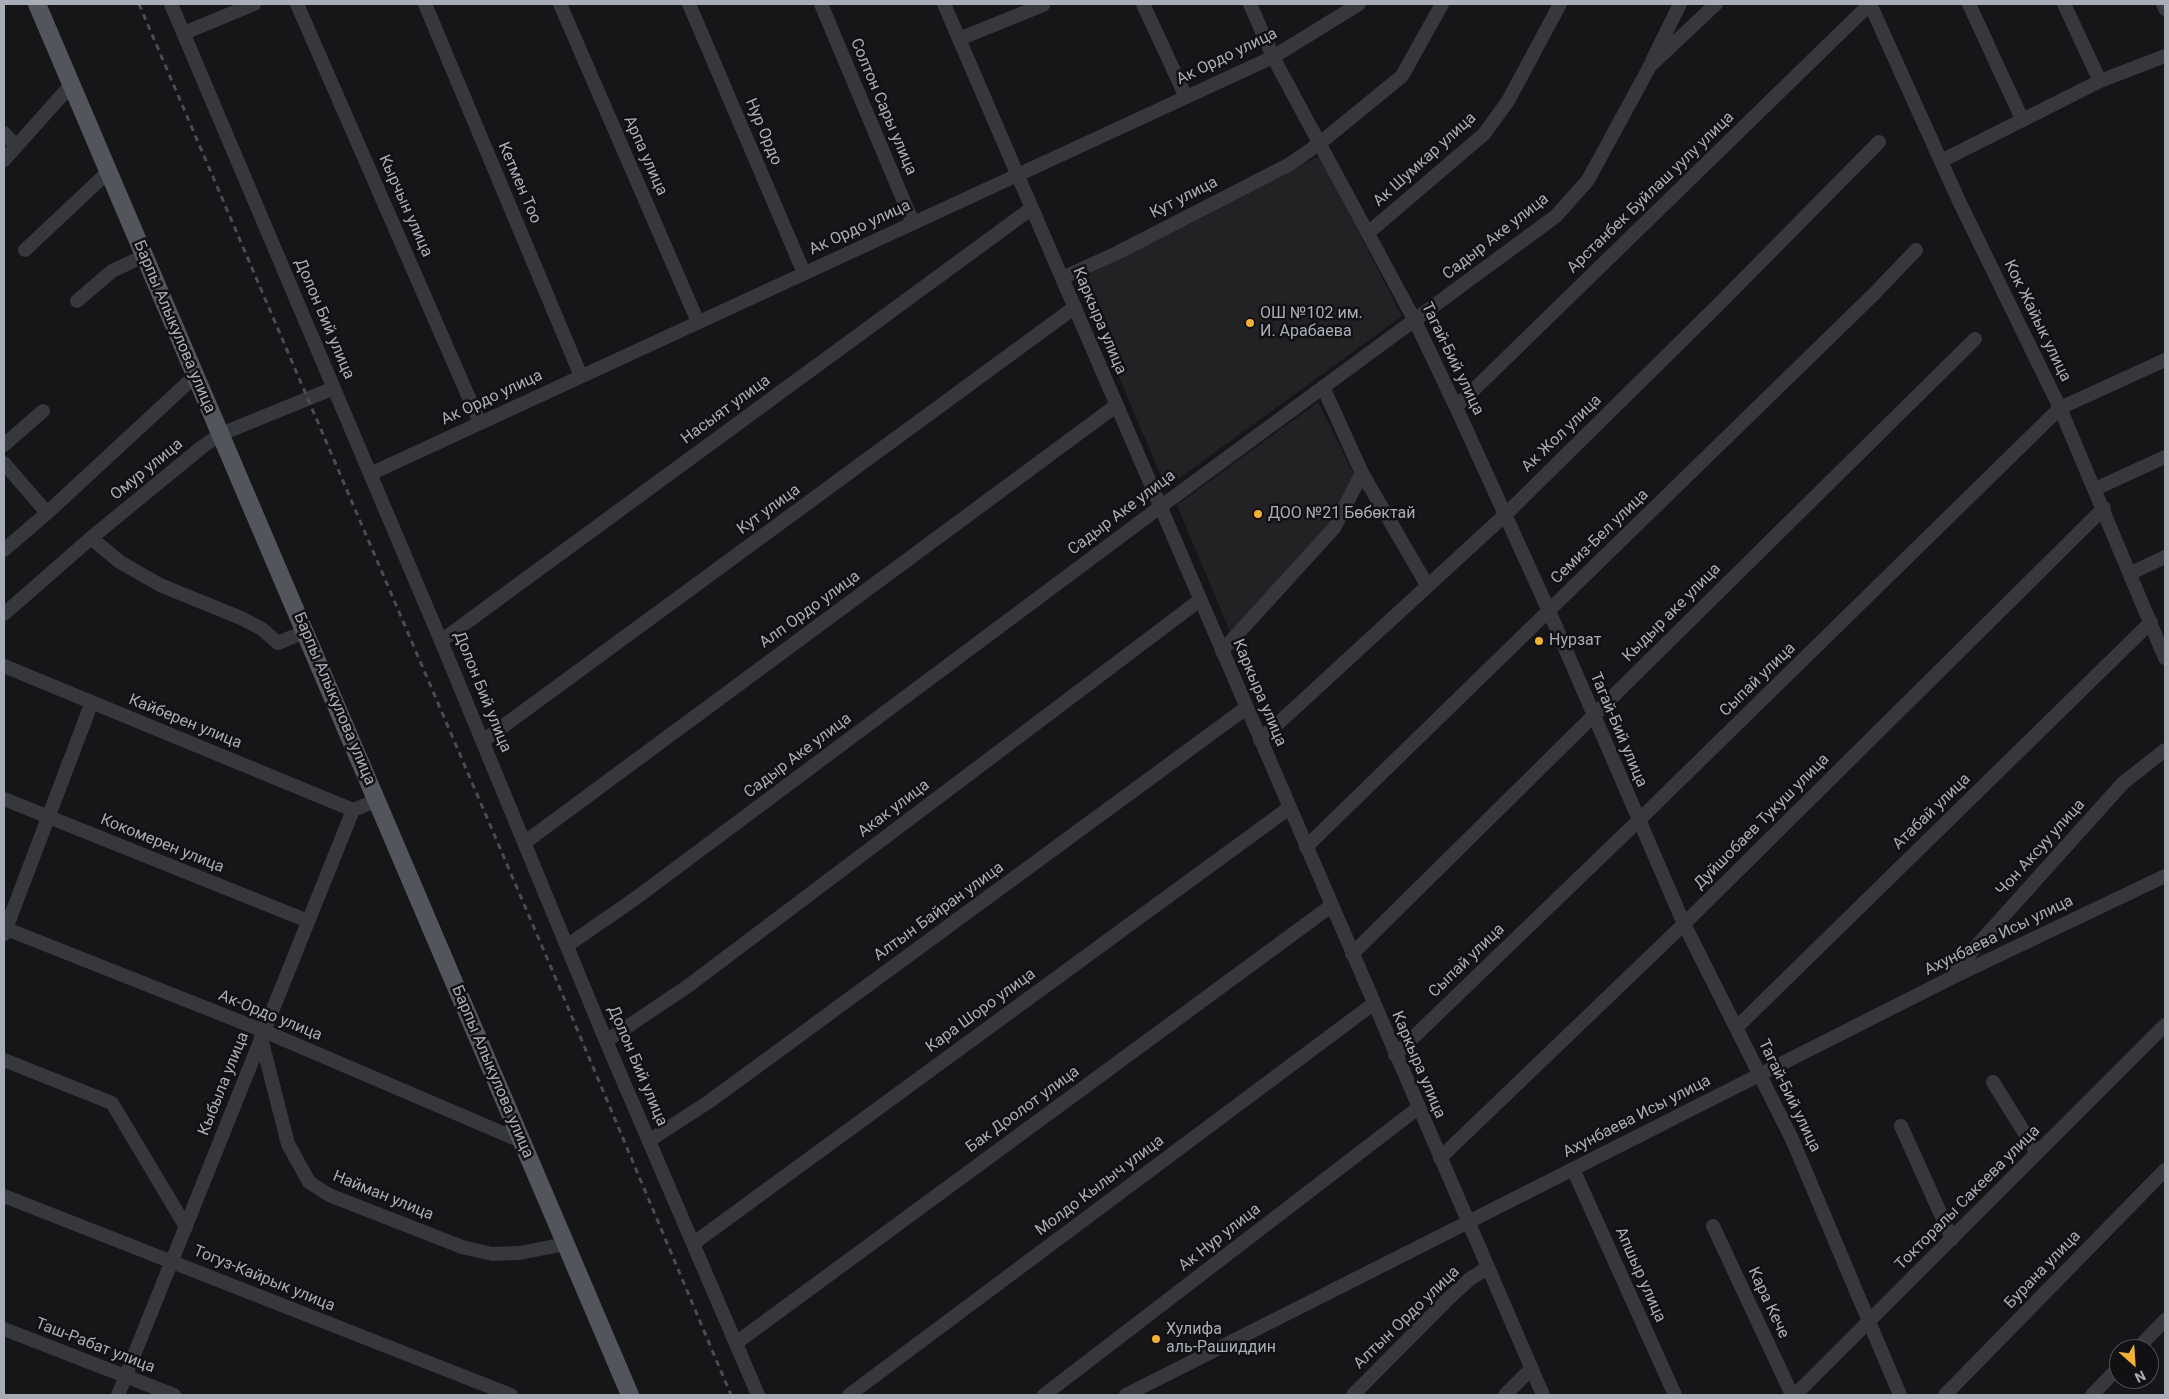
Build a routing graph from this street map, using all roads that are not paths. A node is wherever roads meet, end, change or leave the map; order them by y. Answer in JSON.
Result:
{"nodes":[{"id":1,"x":37,"y":4,"type":"edge"},
{"id":2,"x":171,"y":4,"type":"edge"},
{"id":3,"x":254,"y":4,"type":"edge"},
{"id":4,"x":297,"y":4,"type":"edge"},
{"id":5,"x":425,"y":4,"type":"edge"},
{"id":6,"x":560,"y":4,"type":"edge"},
{"id":7,"x":689,"y":4,"type":"edge"},
{"id":8,"x":821,"y":4,"type":"edge"},
{"id":9,"x":944,"y":4,"type":"edge"},
{"id":10,"x":1144,"y":4,"type":"edge"},
{"id":11,"x":1250,"y":4,"type":"edge"},
{"id":12,"x":1359,"y":4,"type":"edge"},
{"id":13,"x":1442,"y":4,"type":"edge"},
{"id":14,"x":1560,"y":4,"type":"edge"},
{"id":15,"x":1680,"y":4,"type":"edge"},
{"id":16,"x":1716,"y":4,"type":"edge"},
{"id":17,"x":1870,"y":4,"type":"edge"},
{"id":18,"x":1969,"y":4,"type":"edge"},
{"id":19,"x":2064,"y":4,"type":"edge"},
{"id":20,"x":2163,"y":4,"type":"edge"},
{"id":21,"x":1043,"y":5,"type":"edge"},
{"id":22,"x":2165,"y":9,"type":"edge"},
{"id":23,"x":184,"y":33,"type":"junction"},
{"id":24,"x":959,"y":39,"type":"junction"},
{"id":25,"x":2165,"y":56,"type":"edge"},
{"id":26,"x":1274,"y":57,"type":"junction"},
{"id":27,"x":1650,"y":66,"type":"junction"},
{"id":28,"x":2100,"y":81,"type":"junction"},
{"id":29,"x":71,"y":85,"type":"junction"},
{"id":30,"x":1186,"y":97,"type":"junction"},
{"id":31,"x":2022,"y":119,"type":"junction"},
{"id":32,"x":4,"y":133,"type":"edge"},
{"id":33,"x":1878,"y":142,"type":"dead end"},
{"id":34,"x":1320,"y":143,"type":"junction"},
{"id":35,"x":16,"y":146,"type":"junction"},
{"id":36,"x":4,"y":160,"type":"edge"},
{"id":37,"x":1940,"y":160,"type":"junction"},
{"id":38,"x":108,"y":172,"type":"junction"},
{"id":39,"x":1018,"y":175,"type":"junction"},
{"id":40,"x":1032,"y":208,"type":"junction"},
{"id":41,"x":913,"y":223,"type":"junction"},
{"id":42,"x":1368,"y":233,"type":"junction"},
{"id":43,"x":25,"y":250,"type":"dead end"},
{"id":44,"x":1916,"y":250,"type":"dead end"},
{"id":45,"x":144,"y":256,"type":"junction"},
{"id":46,"x":804,"y":273,"type":"junction"},
{"id":47,"x":1062,"y":278,"type":"junction"},
{"id":48,"x":77,"y":301,"type":"dead end"},
{"id":49,"x":1075,"y":307,"type":"junction"},
{"id":50,"x":1415,"y":321,"type":"junction"},
{"id":51,"x":698,"y":322,"type":"junction"},
{"id":52,"x":1975,"y":339,"type":"dead end"},
{"id":53,"x":2165,"y":360,"type":"edge"},
{"id":54,"x":195,"y":376,"type":"junction"},
{"id":55,"x":581,"y":376,"type":"junction"},
{"id":56,"x":1323,"y":387,"type":"junction"},
{"id":57,"x":334,"y":388,"type":"junction"},
{"id":58,"x":1116,"y":405,"type":"junction"},
{"id":59,"x":1456,"y":407,"type":"junction"},
{"id":60,"x":2060,"y":408,"type":"junction"},
{"id":61,"x":43,"y":411,"type":"dead end"},
{"id":62,"x":480,"y":422,"type":"junction"},
{"id":63,"x":220,"y":434,"type":"junction"},
{"id":64,"x":4,"y":445,"type":"edge"},
{"id":65,"x":2165,"y":457,"type":"edge"},
{"id":66,"x":4,"y":463,"type":"edge"},
{"id":67,"x":1362,"y":473,"type":"junction"},
{"id":68,"x":370,"y":474,"type":"junction"},
{"id":69,"x":2095,"y":489,"type":"junction"},
{"id":70,"x":1160,"y":507,"type":"junction"},
{"id":71,"x":2104,"y":508,"type":"junction"},
{"id":72,"x":47,"y":513,"type":"junction"},
{"id":73,"x":1506,"y":514,"type":"junction"},
{"id":74,"x":91,"y":538,"type":"junction"},
{"id":75,"x":4,"y":550,"type":"edge"},
{"id":76,"x":2165,"y":557,"type":"edge"},
{"id":77,"x":2130,"y":573,"type":"junction"},
{"id":78,"x":1426,"y":585,"type":"junction"},
{"id":79,"x":1200,"y":600,"type":"junction"},
{"id":80,"x":1549,"y":611,"type":"junction"},
{"id":81,"x":4,"y":614,"type":"edge"},
{"id":82,"x":2151,"y":622,"type":"junction"},
{"id":83,"x":304,"y":632,"type":"junction"},
{"id":84,"x":442,"y":641,"type":"junction"},
{"id":85,"x":1222,"y":651,"type":"junction"},
{"id":86,"x":2165,"y":655,"type":"edge"},
{"id":87,"x":4,"y":666,"type":"edge"},
{"id":88,"x":92,"y":702,"type":"junction"},
{"id":89,"x":1246,"y":708,"type":"junction"},
{"id":90,"x":1594,"y":716,"type":"junction"},
{"id":91,"x":1260,"y":740,"type":"junction"},
{"id":92,"x":483,"y":741,"type":"junction"},
{"id":93,"x":2165,"y":750,"type":"edge"},
{"id":94,"x":4,"y":798,"type":"edge"},
{"id":95,"x":378,"y":800,"type":"junction"},
{"id":96,"x":1288,"y":808,"type":"junction"},
{"id":97,"x":353,"y":810,"type":"junction"},
{"id":98,"x":47,"y":817,"type":"junction"},
{"id":99,"x":1638,"y":821,"type":"junction"},
{"id":100,"x":524,"y":843,"type":"junction"},
{"id":101,"x":1306,"y":846,"type":"junction"},
{"id":102,"x":2165,"y":876,"type":"edge"},
{"id":103,"x":1331,"y":906,"type":"junction"},
{"id":104,"x":308,"y":921,"type":"junction"},
{"id":105,"x":1684,"y":924,"type":"junction"},
{"id":106,"x":4,"y":931,"type":"edge"},
{"id":107,"x":568,"y":945,"type":"junction"},
{"id":108,"x":1352,"y":954,"type":"junction"},
{"id":109,"x":1951,"y":978,"type":"junction"},
{"id":110,"x":1373,"y":1004,"type":"junction"},
{"id":111,"x":2165,"y":1025,"type":"edge"},
{"id":112,"x":1737,"y":1027,"type":"junction"},
{"id":113,"x":262,"y":1035,"type":"junction"},
{"id":114,"x":606,"y":1041,"type":"junction"},
{"id":115,"x":1395,"y":1055,"type":"junction"},
{"id":116,"x":4,"y":1060,"type":"edge"},
{"id":117,"x":1760,"y":1074,"type":"junction"},
{"id":118,"x":1993,"y":1082,"type":"dead end"},
{"id":119,"x":1418,"y":1108,"type":"junction"},
{"id":120,"x":1901,"y":1126,"type":"dead end"},
{"id":121,"x":521,"y":1140,"type":"junction"},
{"id":122,"x":650,"y":1140,"type":"junction"},
{"id":123,"x":2038,"y":1154,"type":"junction"},
{"id":124,"x":1440,"y":1158,"type":"junction"},
{"id":125,"x":1573,"y":1169,"type":"junction"},
{"id":126,"x":2165,"y":1170,"type":"edge"},
{"id":127,"x":4,"y":1196,"type":"edge"},
{"id":128,"x":1467,"y":1222,"type":"junction"},
{"id":129,"x":1713,"y":1226,"type":"dead end"},
{"id":130,"x":186,"y":1227,"type":"junction"},
{"id":131,"x":1952,"y":1239,"type":"junction"},
{"id":132,"x":694,"y":1243,"type":"junction"},
{"id":133,"x":565,"y":1244,"type":"junction"},
{"id":134,"x":172,"y":1262,"type":"junction"},
{"id":135,"x":1487,"y":1268,"type":"junction"},
{"id":136,"x":2165,"y":1320,"type":"edge"},
{"id":137,"x":1870,"y":1322,"type":"junction"},
{"id":138,"x":4,"y":1329,"type":"edge"},
{"id":139,"x":2147,"y":1339,"type":"edge"},
{"id":140,"x":736,"y":1343,"type":"junction"},
{"id":141,"x":1531,"y":1369,"type":"junction"},
{"id":142,"x":126,"y":1376,"type":"junction"},
{"id":143,"x":2109,"y":1378,"type":"edge"},
{"id":144,"x":118,"y":1395,"type":"edge"},
{"id":145,"x":174,"y":1395,"type":"edge"},
{"id":146,"x":511,"y":1395,"type":"edge"},
{"id":147,"x":630,"y":1395,"type":"edge"},
{"id":148,"x":758,"y":1395,"type":"edge"},
{"id":149,"x":848,"y":1395,"type":"edge"},
{"id":150,"x":1044,"y":1395,"type":"edge"},
{"id":151,"x":1126,"y":1395,"type":"edge"},
{"id":152,"x":1353,"y":1395,"type":"edge"},
{"id":153,"x":1505,"y":1395,"type":"edge"},
{"id":154,"x":1543,"y":1395,"type":"edge"},
{"id":155,"x":1676,"y":1395,"type":"edge"},
{"id":156,"x":1794,"y":1395,"type":"edge"},
{"id":157,"x":1900,"y":1395,"type":"edge"},
{"id":158,"x":1945,"y":1395,"type":"edge"},
{"id":159,"x":2092,"y":1395,"type":"edge"}],
"edges":[{"from":1,"to":29,"type":"main road","name":"Барпы Алыкулова улица"},
{"from":2,"to":23,"type":"street","name":"Долон Бий улица"},
{"from":3,"to":23,"type":"street"},
{"from":4,"to":62,"type":"street","name":"Кырчын улица"},
{"from":5,"to":55,"type":"street","name":"Кетмен Тоо"},
{"from":6,"to":51,"type":"street","name":"Арпа улица"},
{"from":7,"to":46,"type":"street","name":"Нур Ордо"},
{"from":8,"to":41,"type":"street","name":"Солтон Сары улица"},
{"from":9,"to":24,"type":"street","name":"Каркыра улица"},
{"from":10,"to":30,"type":"street"},
{"from":11,"to":26,"type":"street","name":"Тагай-Бий улица"},
{"from":12,"to":26,"type":"street","name":"Ак Ордо улица"},
{"from":13,"to":34,"type":"street","name":"Кут улица"},
{"from":14,"to":42,"type":"street","name":"Ак Шумкар улица"},
{"from":15,"to":27,"type":"street","name":"Садыр Аке улица"},
{"from":16,"to":27,"type":"street","name":"Садыр Аке улица"},
{"from":17,"to":37,"type":"street","name":"Кок Жайык улица"},
{"from":17,"to":59,"type":"street","name":"Арстанбек Буйлаш уулу улица"},
{"from":18,"to":31,"type":"street"},
{"from":19,"to":28,"type":"street"},
{"from":20,"to":22,"type":"street"},
{"from":21,"to":24,"type":"street"},
{"from":23,"to":57,"type":"street","name":"Долон Бий улица"},
{"from":24,"to":39,"type":"street","name":"Каркыра улица"},
{"from":25,"to":28,"type":"street"},
{"from":26,"to":30,"type":"street","name":"Ак Ордо улица"},
{"from":26,"to":34,"type":"street","name":"Тагай-Бий улица"},
{"from":27,"to":50,"type":"street","name":"Садыр Аке улица"},
{"from":28,"to":31,"type":"street"},
{"from":29,"to":35,"type":"street"},
{"from":29,"to":38,"type":"main road","name":"Барпы Алыкулова улица"},
{"from":30,"to":39,"type":"street","name":"Ак Ордо улица"},
{"from":31,"to":37,"type":"street"},
{"from":32,"to":35,"type":"street"},
{"from":33,"to":73,"type":"street","name":"Ак Жол улица"},
{"from":34,"to":42,"type":"street","name":"Тагай-Бий улица"},
{"from":34,"to":47,"type":"street","name":"Кут улица"},
{"from":35,"to":36,"type":"street"},
{"from":37,"to":60,"type":"street","name":"Кок Жайык улица"},
{"from":38,"to":43,"type":"street"},
{"from":38,"to":45,"type":"main road","name":"Барпы Алыкулова улица"},
{"from":39,"to":40,"type":"street","name":"Каркыра улица"},
{"from":39,"to":41,"type":"street","name":"Ак Ордо улица"},
{"from":40,"to":47,"type":"street","name":"Каркыра улица"},
{"from":40,"to":84,"type":"street","name":"Насыят улица"},
{"from":41,"to":46,"type":"street","name":"Ак Ордо улица"},
{"from":42,"to":50,"type":"street","name":"Тагай-Бий улица"},
{"from":44,"to":80,"type":"street","name":"Семиз-Бел улица"},
{"from":45,"to":48,"type":"street"},
{"from":45,"to":54,"type":"main road","name":"Барпы Алыкулова улица"},
{"from":46,"to":51,"type":"street","name":"Ак Ордо улица"},
{"from":47,"to":49,"type":"street","name":"Каркыра улица"},
{"from":49,"to":58,"type":"street","name":"Каркыра улица"},
{"from":49,"to":92,"type":"street","name":"Кут улица"},
{"from":50,"to":56,"type":"street","name":"Садыр Аке улица"},
{"from":50,"to":59,"type":"street","name":"Тагай-Бий улица"},
{"from":51,"to":55,"type":"street","name":"Ак Ордо улица"},
{"from":52,"to":90,"type":"street","name":"Кыдыр аке улица"},
{"from":53,"to":60,"type":"street","name":"Сыпай улица"},
{"from":54,"to":63,"type":"main road","name":"Барпы Алыкулова улица"},
{"from":54,"to":72,"type":"street","name":"Омур улица"},
{"from":55,"to":62,"type":"street","name":"Ак Ордо улица"},
{"from":56,"to":67,"type":"street"},
{"from":56,"to":70,"type":"street","name":"Садыр Аке улица"},
{"from":57,"to":63,"type":"street","name":"Омур улица"},
{"from":57,"to":68,"type":"street","name":"Долон Бий улица"},
{"from":58,"to":70,"type":"street","name":"Каркыра улица"},
{"from":58,"to":100,"type":"street","name":"Алп Ордо улица"},
{"from":59,"to":73,"type":"street","name":"Тагай-Бий улица"},
{"from":60,"to":69,"type":"street","name":"Кок Жайык улица"},
{"from":60,"to":99,"type":"street","name":"Сыпай улица"},
{"from":61,"to":64,"type":"street"},
{"from":62,"to":68,"type":"street","name":"Ак Ордо улица"},
{"from":63,"to":74,"type":"street","name":"Омур улица"},
{"from":63,"to":83,"type":"main road","name":"Барпы Алыкулова улица"},
{"from":65,"to":69,"type":"street"},
{"from":66,"to":72,"type":"street"},
{"from":67,"to":78,"type":"street"},
{"from":67,"to":85,"type":"street"},
{"from":68,"to":84,"type":"street","name":"Долон Бий улица"},
{"from":69,"to":71,"type":"street","name":"Кок Жайык улица"},
{"from":70,"to":79,"type":"street","name":"Каркыра улица"},
{"from":70,"to":107,"type":"street","name":"Садыр Аке улица"},
{"from":71,"to":77,"type":"street","name":"Кок Жайык улица"},
{"from":71,"to":105,"type":"street","name":"Дуйшобаев Тукуш улица"},
{"from":72,"to":75,"type":"street","name":"Омур улица"},
{"from":73,"to":78,"type":"street","name":"Ак Жол улица"},
{"from":73,"to":80,"type":"street","name":"Тагай-Бий улица"},
{"from":74,"to":81,"type":"street","name":"Омур улица"},
{"from":74,"to":83,"type":"street"},
{"from":76,"to":77,"type":"street"},
{"from":77,"to":82,"type":"street","name":"Кок Жайык улица"},
{"from":78,"to":91,"type":"street","name":"Ак Жол улица"},
{"from":79,"to":85,"type":"street","name":"Каркыра улица"},
{"from":79,"to":114,"type":"street","name":"Акак улица"},
{"from":80,"to":90,"type":"street","name":"Тагай-Бий улица"},
{"from":80,"to":101,"type":"street","name":"Семиз-Бел улица"},
{"from":82,"to":86,"type":"street","name":"Кок Жайык улица"},
{"from":82,"to":112,"type":"street","name":"Атабай улица"},
{"from":83,"to":95,"type":"main road","name":"Барпы Алыкулова улица"},
{"from":84,"to":92,"type":"street","name":"Долон Бий улица"},
{"from":85,"to":89,"type":"street","name":"Каркыра улица"},
{"from":87,"to":88,"type":"street","name":"Кайберен улица"},
{"from":88,"to":97,"type":"street","name":"Кайберен улица"},
{"from":88,"to":98,"type":"street"},
{"from":89,"to":91,"type":"street","name":"Каркыра улица"},
{"from":89,"to":122,"type":"street","name":"Алтын Байран улица"},
{"from":90,"to":99,"type":"street","name":"Тагай-Бий улица"},
{"from":90,"to":108,"type":"street","name":"Кыдыр аке улица"},
{"from":91,"to":96,"type":"street","name":"Каркыра улица"},
{"from":92,"to":100,"type":"street","name":"Долон Бий улица"},
{"from":93,"to":109,"type":"street","name":"Чон Аксуу улица"},
{"from":94,"to":98,"type":"street","name":"Кокомерен улица"},
{"from":95,"to":97,"type":"street"},
{"from":95,"to":121,"type":"main road","name":"Барпы Алыкулова улица"},
{"from":96,"to":101,"type":"street","name":"Каркыра улица"},
{"from":96,"to":132,"type":"street","name":"Кара Шоро улица"},
{"from":97,"to":104,"type":"street","name":"Кыбыла улица"},
{"from":98,"to":104,"type":"street","name":"Кокомерен улица"},
{"from":98,"to":106,"type":"street"},
{"from":99,"to":105,"type":"street","name":"Тагай-Бий улица"},
{"from":99,"to":115,"type":"street","name":"Сыпай улица"},
{"from":100,"to":107,"type":"street","name":"Долон Бий улица"},
{"from":101,"to":103,"type":"street","name":"Каркыра улица"},
{"from":102,"to":109,"type":"street","name":"Ахунбаева Исы улица"},
{"from":103,"to":108,"type":"street","name":"Каркыра улица"},
{"from":103,"to":140,"type":"street","name":"Бак Доолот улица"},
{"from":104,"to":113,"type":"street","name":"Кыбыла улица"},
{"from":105,"to":112,"type":"street","name":"Тагай-Бий улица"},
{"from":105,"to":124,"type":"street","name":"Дуйшобаев Тукуш улица"},
{"from":106,"to":113,"type":"street","name":"Ак-Ордо улица"},
{"from":107,"to":114,"type":"street","name":"Долон Бий улица"},
{"from":108,"to":110,"type":"street","name":"Каркыра улица"},
{"from":109,"to":117,"type":"street","name":"Ахунбаева Исы улица"},
{"from":110,"to":115,"type":"street","name":"Каркыра улица"},
{"from":110,"to":149,"type":"street","name":"Молдо Кылыч улица"},
{"from":111,"to":123,"type":"street","name":"Токторалы Сакеева улица"},
{"from":112,"to":117,"type":"street","name":"Тагай-Бий улица"},
{"from":113,"to":121,"type":"street","name":"Ак-Ордо улица"},
{"from":113,"to":130,"type":"street","name":"Кыбыла улица"},
{"from":113,"to":133,"type":"street","name":"Найман улица"},
{"from":114,"to":122,"type":"street","name":"Долон Бий улица"},
{"from":115,"to":119,"type":"street","name":"Каркыра улица"},
{"from":116,"to":130,"type":"street"},
{"from":117,"to":125,"type":"street","name":"Ахунбаева Исы улица"},
{"from":117,"to":137,"type":"street","name":"Тагай-Бий улица"},
{"from":118,"to":123,"type":"street"},
{"from":119,"to":124,"type":"street","name":"Каркыра улица"},
{"from":119,"to":150,"type":"street","name":"Ак Нур улица"},
{"from":120,"to":131,"type":"street"},
{"from":121,"to":133,"type":"main road","name":"Барпы Алыкулова улица"},
{"from":122,"to":132,"type":"street","name":"Долон Бий улица"},
{"from":123,"to":131,"type":"street","name":"Токторалы Сакеева улица"},
{"from":124,"to":128,"type":"street","name":"Каркыра улица"},
{"from":125,"to":128,"type":"street","name":"Ахунбаева Исы улица"},
{"from":125,"to":155,"type":"street","name":"Апшыр улица"},
{"from":126,"to":158,"type":"street","name":"Бурана улица"},
{"from":127,"to":134,"type":"street","name":"Тогуз-Кайрык улица"},
{"from":128,"to":135,"type":"street","name":"Каркыра улица"},
{"from":128,"to":151,"type":"street","name":"Ахунбаева Исы улица"},
{"from":129,"to":156,"type":"street","name":"Кара Кече"},
{"from":130,"to":134,"type":"street","name":"Кыбыла улица"},
{"from":131,"to":137,"type":"street","name":"Токторалы Сакеева улица"},
{"from":132,"to":140,"type":"street","name":"Долон Бий улица"},
{"from":133,"to":147,"type":"main road","name":"Барпы Алыкулова улица"},
{"from":134,"to":142,"type":"street","name":"Кыбыла улица"},
{"from":134,"to":146,"type":"street","name":"Тогуз-Кайрык улица"},
{"from":135,"to":141,"type":"street","name":"Каркыра улица"},
{"from":135,"to":152,"type":"street","name":"Алтын Ордо улица"},
{"from":136,"to":139,"type":"street"},
{"from":137,"to":156,"type":"street","name":"Токторалы Сакеева улица"},
{"from":137,"to":157,"type":"street","name":"Тагай-Бий улица"},
{"from":138,"to":142,"type":"street","name":"Таш-Рабат улица"},
{"from":140,"to":148,"type":"street","name":"Долон Бий улица"},
{"from":141,"to":153,"type":"street"},
{"from":141,"to":154,"type":"street","name":"Каркыра улица"},
{"from":142,"to":144,"type":"street","name":"Кыбыла улица"},
{"from":142,"to":145,"type":"street","name":"Таш-Рабат улица"},
{"from":143,"to":159,"type":"street"}]}
